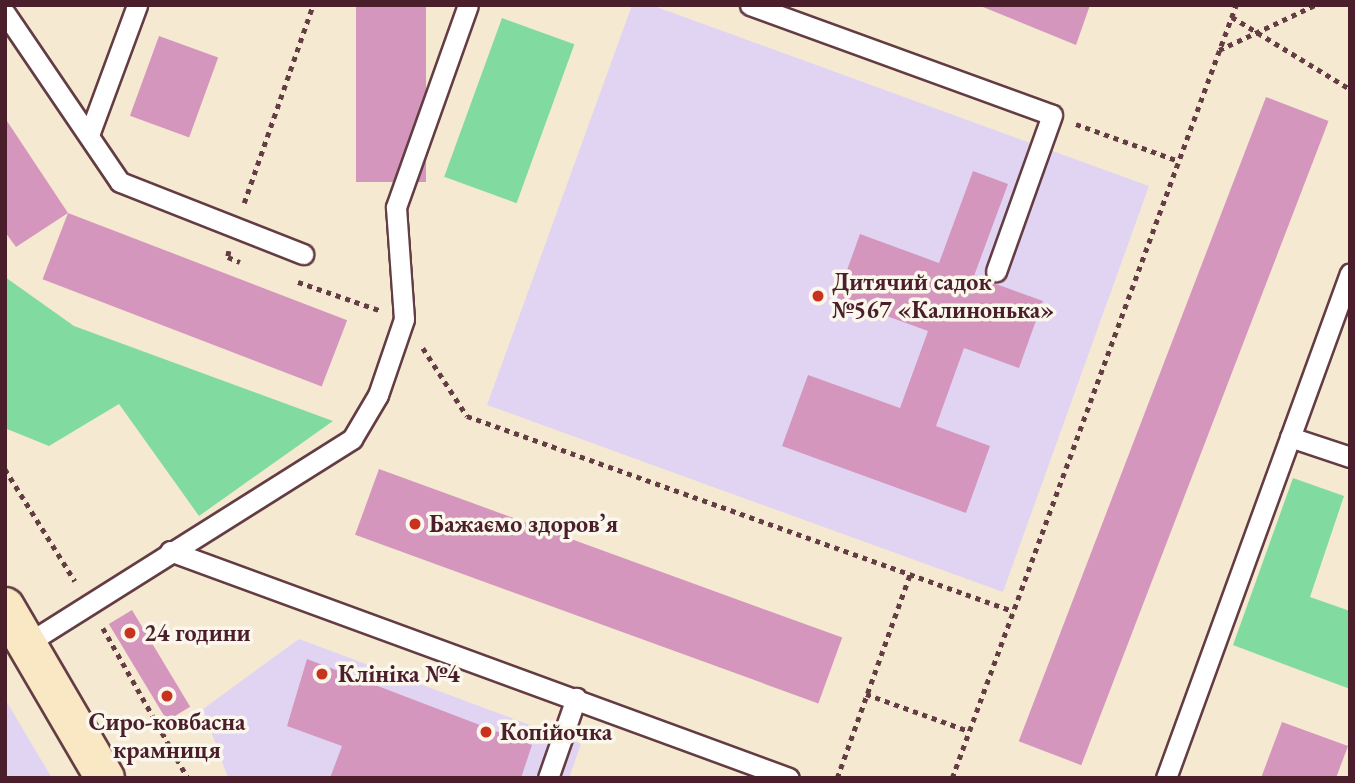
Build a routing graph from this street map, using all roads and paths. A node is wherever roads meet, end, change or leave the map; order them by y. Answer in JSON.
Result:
{"nodes":[{"id":1,"x":137,"y":5,"type":"edge"},
{"id":2,"x":313,"y":5,"type":"edge"},
{"id":3,"x":468,"y":5,"type":"edge"},
{"id":4,"x":750,"y":5,"type":"edge"},
{"id":5,"x":1236,"y":5,"type":"edge"},
{"id":6,"x":1315,"y":5,"type":"edge"},
{"id":7,"x":5,"y":13,"type":"edge"},
{"id":8,"x":1232,"y":17,"type":"junction"},
{"id":9,"x":1257,"y":32,"type":"junction"},
{"id":10,"x":1220,"y":50,"type":"junction"},
{"id":11,"x":1350,"y":89,"type":"edge"},
{"id":12,"x":1052,"y":115,"type":"junction"},
{"id":13,"x":89,"y":135,"type":"junction"},
{"id":14,"x":1179,"y":161,"type":"junction"},
{"id":15,"x":236,"y":227,"type":"junction"},
{"id":16,"x":303,"y":254,"type":"dead end"},
{"id":17,"x":253,"y":266,"type":"dead end"},
{"id":18,"x":996,"y":271,"type":"dead end"},
{"id":19,"x":1350,"y":273,"type":"edge"},
{"id":20,"x":291,"y":279,"type":"dead end"},
{"id":21,"x":404,"y":319,"type":"junction"},
{"id":22,"x":1290,"y":437,"type":"junction"},
{"id":23,"x":1350,"y":457,"type":"edge"},
{"id":24,"x":170,"y":551,"type":"junction"},
{"id":25,"x":910,"y":574,"type":"junction"},
{"id":26,"x":6,"y":611,"type":"edge"},
{"id":27,"x":1013,"y":611,"type":"junction"},
{"id":28,"x":28,"y":643,"type":"junction"},
{"id":29,"x":866,"y":694,"type":"junction"},
{"id":30,"x":576,"y":698,"type":"junction"},
{"id":31,"x":969,"y":731,"type":"junction"},
{"id":32,"x":105,"y":778,"type":"edge"},
{"id":33,"x":548,"y":778,"type":"edge"},
{"id":34,"x":789,"y":778,"type":"edge"},
{"id":35,"x":837,"y":778,"type":"edge"},
{"id":36,"x":952,"y":778,"type":"edge"},
{"id":37,"x":1166,"y":778,"type":"edge"}],
"edges":[{"from":1,"to":13,"type":"lane"},
{"from":2,"to":15,"type":"path"},
{"from":3,"to":21,"type":"lane"},
{"from":4,"to":12,"type":"lane"},
{"from":5,"to":8,"type":"path"},
{"from":6,"to":9,"type":"path"},
{"from":7,"to":13,"type":"lane"},
{"from":8,"to":9,"type":"path"},
{"from":8,"to":10,"type":"path"},
{"from":9,"to":10,"type":"path"},
{"from":9,"to":11,"type":"path"},
{"from":10,"to":14,"type":"path"},
{"from":12,"to":14,"type":"path"},
{"from":12,"to":18,"type":"lane"},
{"from":13,"to":15,"type":"lane"},
{"from":14,"to":27,"type":"path"},
{"from":15,"to":16,"type":"lane"},
{"from":15,"to":17,"type":"path"},
{"from":19,"to":22,"type":"lane"},
{"from":20,"to":21,"type":"path"},
{"from":21,"to":24,"type":"lane"},
{"from":21,"to":25,"type":"path"},
{"from":22,"to":23,"type":"lane"},
{"from":22,"to":37,"type":"lane"},
{"from":24,"to":28,"type":"lane"},
{"from":24,"to":30,"type":"lane"},
{"from":25,"to":27,"type":"path"},
{"from":25,"to":29,"type":"path"},
{"from":26,"to":28,"type":"street"},
{"from":27,"to":31,"type":"path"},
{"from":28,"to":32,"type":"street"},
{"from":29,"to":31,"type":"path"},
{"from":29,"to":35,"type":"path"},
{"from":30,"to":33,"type":"lane"},
{"from":30,"to":34,"type":"lane"},
{"from":31,"to":36,"type":"path"}]}
